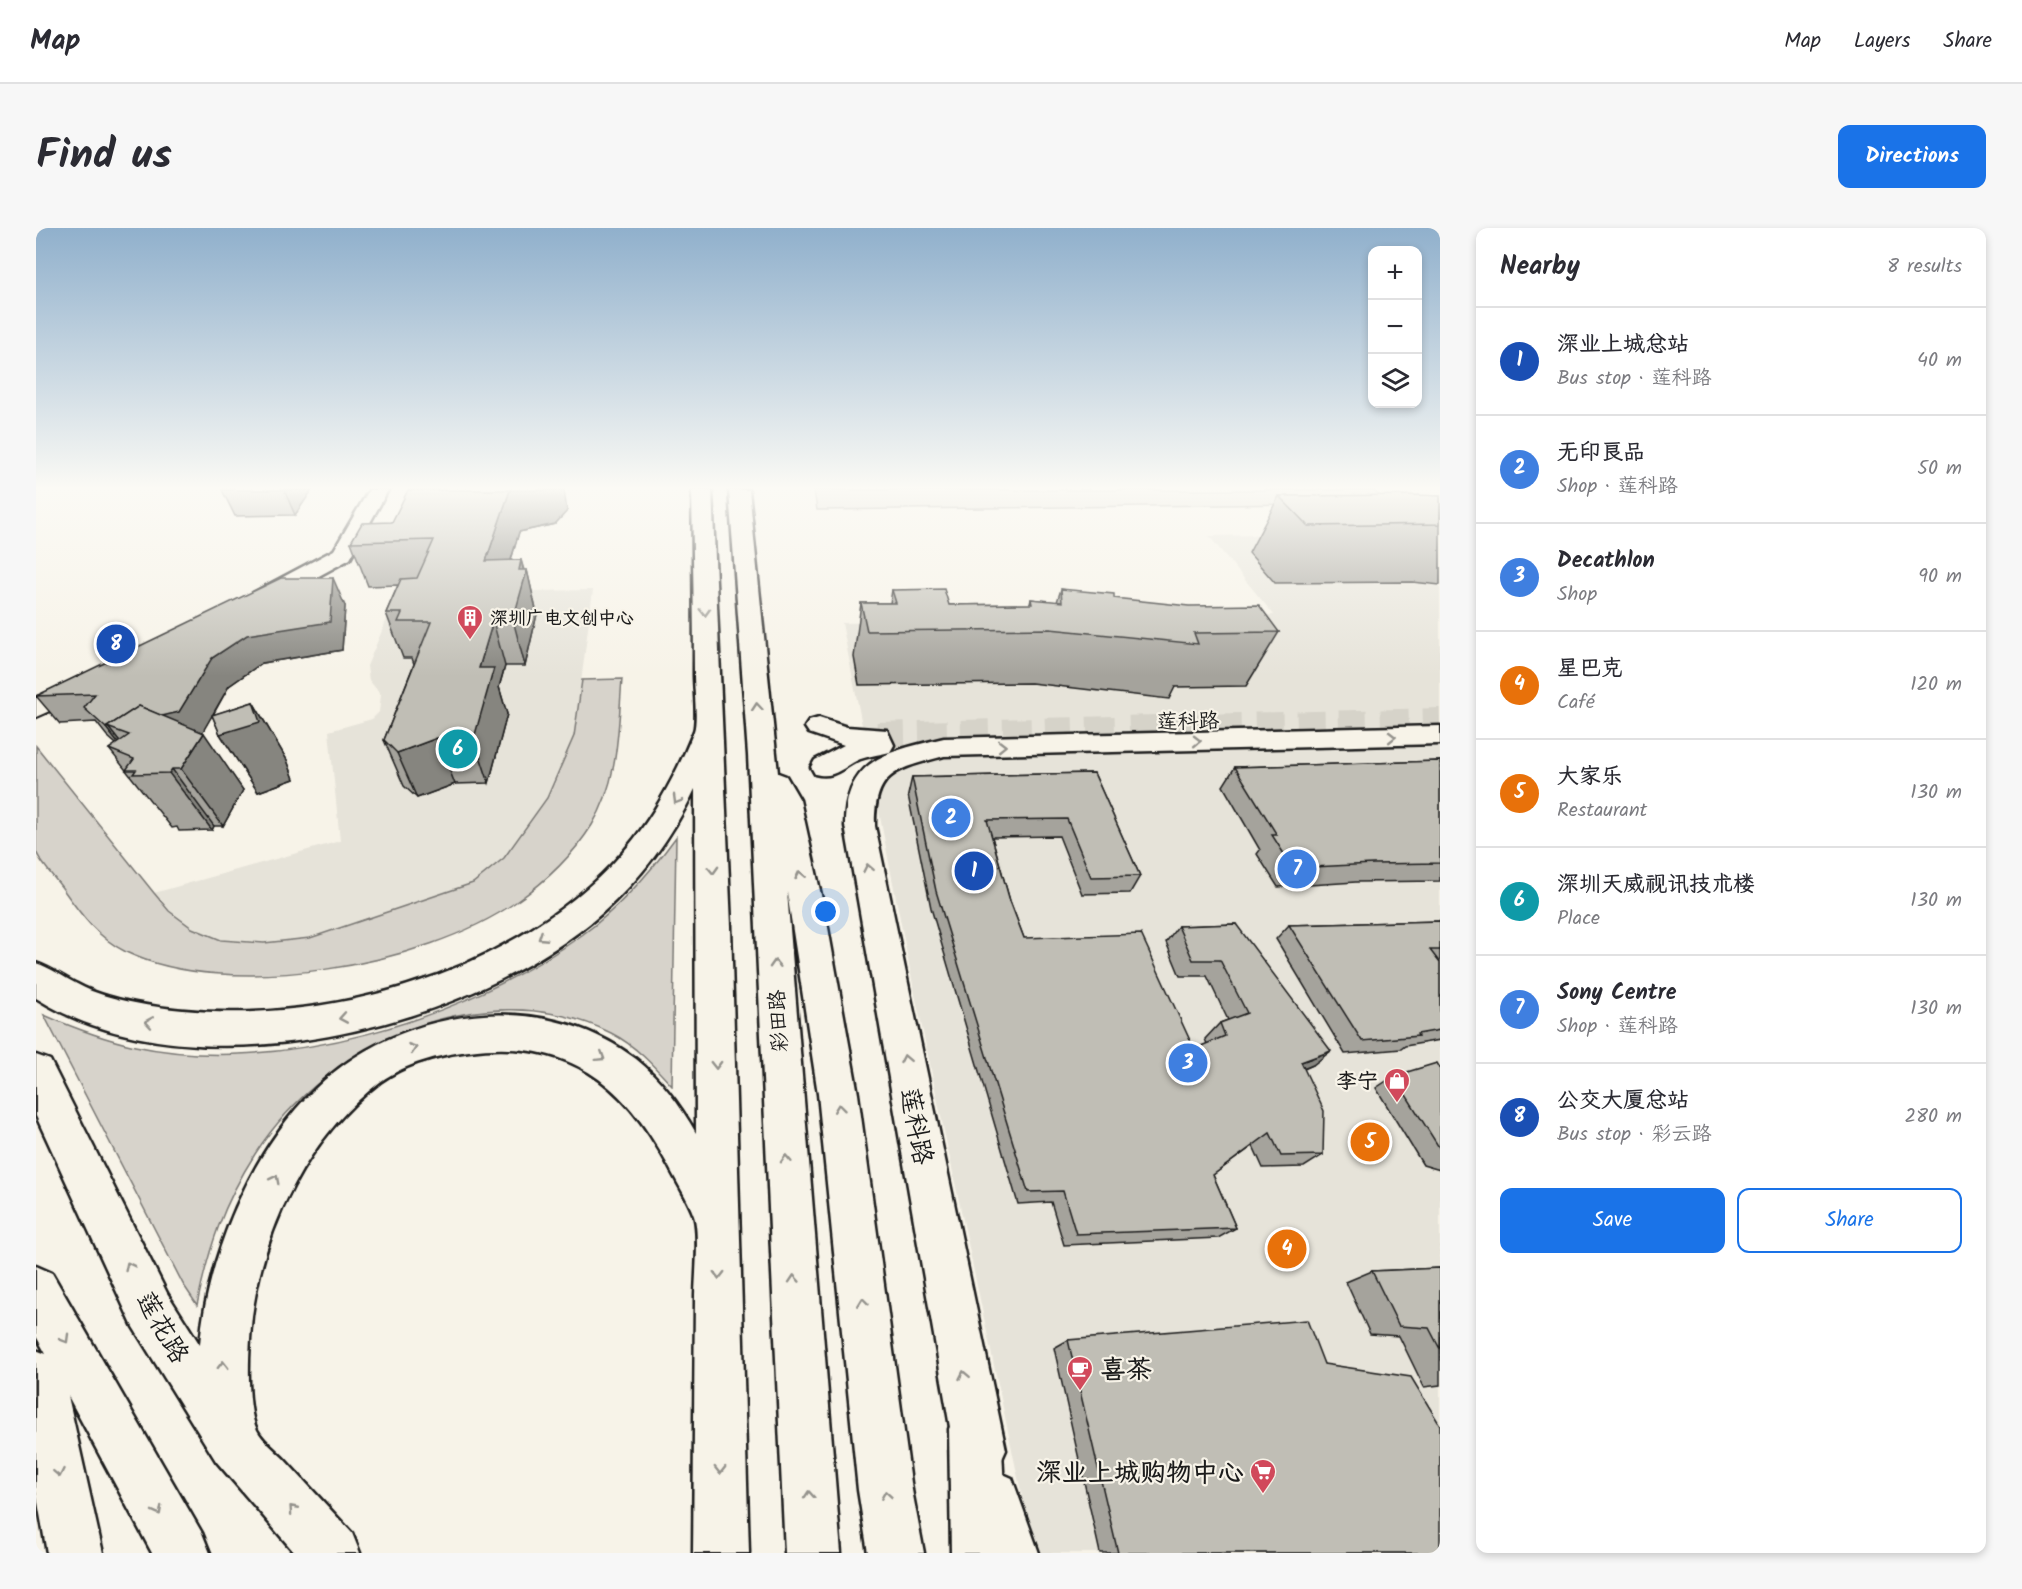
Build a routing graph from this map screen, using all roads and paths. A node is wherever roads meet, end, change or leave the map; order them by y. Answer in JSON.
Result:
{"nodes":[{"id":1,"x":343,"y":552,"type":"edge"},
{"id":2,"x":704,"y":552,"type":"edge"},
{"id":3,"x":744,"y":552,"type":"edge"},
{"id":4,"x":237,"y":609,"type":"edge"},
{"id":5,"x":101,"y":676,"type":"edge"},
{"id":6,"x":36,"y":709,"type":"edge"},
{"id":7,"x":1440,"y":715,"type":"edge"},
{"id":8,"x":708,"y":727,"type":"junction"},
{"id":9,"x":819,"y":727,"type":"dead end"},
{"id":10,"x":1440,"y":735,"type":"edge"},
{"id":11,"x":944,"y":747,"type":"junction"},
{"id":12,"x":762,"y":755,"type":"junction"},
{"id":13,"x":825,"y":767,"type":"dead end"},
{"id":14,"x":36,"y":978,"type":"edge"},
{"id":15,"x":36,"y":1073,"type":"edge"},
{"id":16,"x":718,"y":1216,"type":"junction"},
{"id":17,"x":36,"y":1289,"type":"edge"},
{"id":18,"x":36,"y":1375,"type":"edge"},
{"id":19,"x":975,"y":1429,"type":"junction"},
{"id":20,"x":234,"y":1443,"type":"junction"},
{"id":21,"x":75,"y":1553,"type":"edge"},
{"id":22,"x":182,"y":1553,"type":"edge"},
{"id":23,"x":332,"y":1553,"type":"edge"},
{"id":24,"x":721,"y":1553,"type":"edge"},
{"id":25,"x":813,"y":1553,"type":"edge"},
{"id":26,"x":896,"y":1553,"type":"edge"},
{"id":27,"x":979,"y":1553,"type":"edge"},
{"id":28,"x":1011,"y":1553,"type":"edge"}],
"edges":[{"from":1,"to":4,"type":"main road"},
{"from":2,"to":8,"type":"main road","one_way":true},
{"from":12,"to":3,"type":"main road","name":"彩田路","one_way":true},
{"from":5,"to":6,"type":"main road"},
{"from":7,"to":11,"type":"main road","name":"莲科路"},
{"from":8,"to":14,"type":"main road","one_way":true},
{"from":8,"to":16,"type":"main road","one_way":true},
{"from":9,"to":13,"type":"main road"},
{"from":11,"to":10,"type":"main road","name":"莲科路","one_way":true},
{"from":19,"to":11,"type":"main road","name":"莲科路","one_way":true},
{"from":25,"to":12,"type":"main road","name":"彩田路","one_way":true},
{"from":26,"to":12,"type":"main road","one_way":true},
{"from":20,"to":15,"type":"main road","name":"莲花路","one_way":true},
{"from":20,"to":16,"type":"main road","one_way":true},
{"from":16,"to":24,"type":"main road","one_way":true},
{"from":17,"to":22,"type":"main road","one_way":true},
{"from":18,"to":21,"type":"main road","one_way":true},
{"from":19,"to":27,"type":"main road"},
{"from":19,"to":28,"type":"main road","name":"莲科路"},
{"from":23,"to":20,"type":"main road","name":"莲花路","one_way":true}]}
